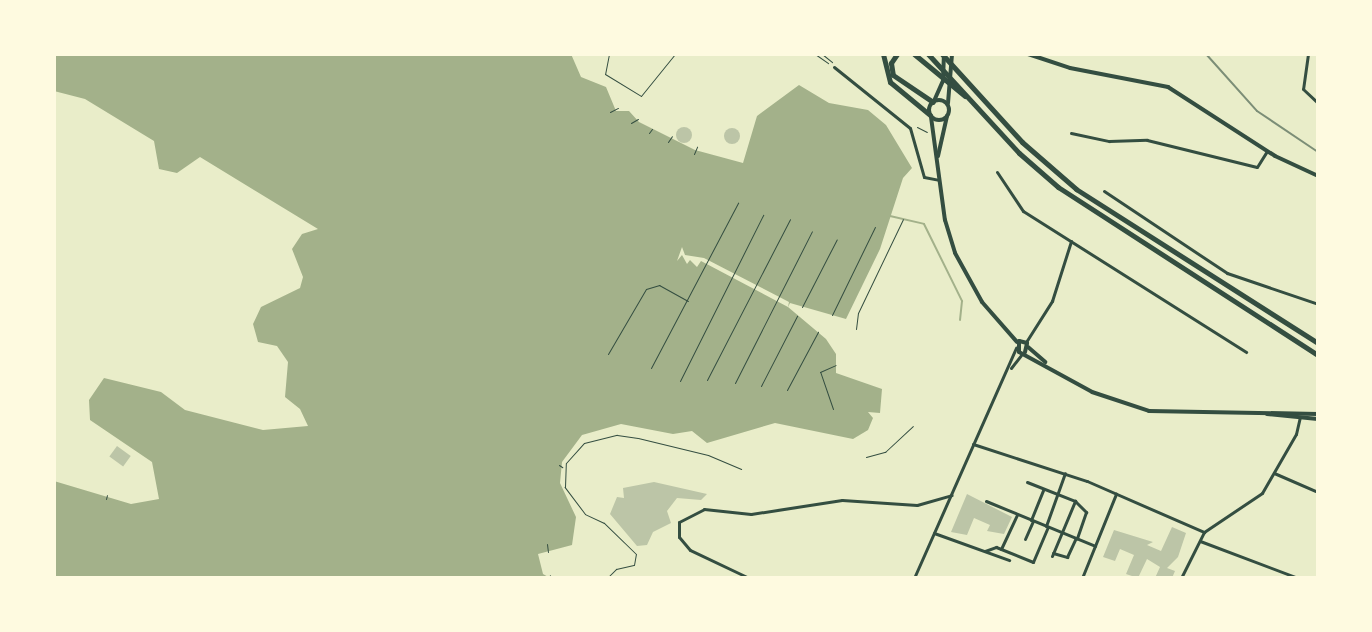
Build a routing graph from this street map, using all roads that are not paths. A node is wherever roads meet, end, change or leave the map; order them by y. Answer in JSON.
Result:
{"nodes":[{"id":1,"x":883,"y":54,"type":"edge"},
{"id":2,"x":897,"y":54,"type":"edge"},
{"id":3,"x":914,"y":54,"type":"edge"},
{"id":4,"x":928,"y":54,"type":"edge"},
{"id":5,"x":943,"y":54,"type":"edge"},
{"id":6,"x":952,"y":54,"type":"edge"},
{"id":7,"x":1028,"y":54,"type":"edge"},
{"id":8,"x":1308,"y":54,"type":"edge"},
{"id":9,"x":1041,"y":57,"type":"edge"},
{"id":10,"x":834,"y":67,"type":"road end"},
{"id":11,"x":959,"y":90,"type":"junction"},
{"id":12,"x":933,"y":102,"type":"junction"},
{"id":13,"x":1318,"y":103,"type":"edge"},
{"id":14,"x":948,"y":105,"type":"junction"},
{"id":15,"x":931,"y":116,"type":"junction"},
{"id":16,"x":947,"y":116,"type":"junction"},
{"id":17,"x":1071,"y":133,"type":"dead end"},
{"id":18,"x":1267,"y":151,"type":"junction"},
{"id":19,"x":937,"y":162,"type":"junction"},
{"id":20,"x":997,"y":172,"type":"dead end"},
{"id":21,"x":1318,"y":176,"type":"edge"},
{"id":22,"x":939,"y":180,"type":"junction"},
{"id":23,"x":1104,"y":191,"type":"dead end"},
{"id":24,"x":1071,"y":241,"type":"junction"},
{"id":25,"x":1318,"y":304,"type":"edge"},
{"id":26,"x":1318,"y":343,"type":"edge"},
{"id":27,"x":1017,"y":345,"type":"junction"},
{"id":28,"x":1025,"y":348,"type":"junction"},
{"id":29,"x":1246,"y":352,"type":"dead end"},
{"id":30,"x":1318,"y":355,"type":"edge"},
{"id":31,"x":1011,"y":368,"type":"junction"},
{"id":32,"x":1318,"y":407,"type":"edge"},
{"id":33,"x":1300,"y":415,"type":"junction"},
{"id":34,"x":1317,"y":416,"type":"edge"},
{"id":35,"x":973,"y":444,"type":"junction"},
{"id":36,"x":1065,"y":473,"type":"junction"},
{"id":37,"x":1274,"y":473,"type":"junction"},
{"id":38,"x":1027,"y":482,"type":"dead end"},
{"id":39,"x":1043,"y":488,"type":"junction"},
{"id":40,"x":1318,"y":492,"type":"edge"},
{"id":41,"x":1116,"y":494,"type":"junction"},
{"id":42,"x":952,"y":495,"type":"junction"},
{"id":43,"x":1059,"y":495,"type":"junction"},
{"id":44,"x":986,"y":501,"type":"dead end"},
{"id":45,"x":1075,"y":501,"type":"junction"},
{"id":46,"x":1017,"y":514,"type":"junction"},
{"id":47,"x":1032,"y":520,"type":"junction"},
{"id":48,"x":1047,"y":526,"type":"junction"},
{"id":49,"x":1061,"y":532,"type":"junction"},
{"id":50,"x":1204,"y":532,"type":"junction"},
{"id":51,"x":934,"y":533,"type":"junction"},
{"id":52,"x":1076,"y":538,"type":"junction"},
{"id":53,"x":1025,"y":539,"type":"dead end"},
{"id":54,"x":1200,"y":541,"type":"junction"},
{"id":55,"x":1095,"y":546,"type":"junction"},
{"id":56,"x":1001,"y":549,"type":"junction"},
{"id":57,"x":985,"y":551,"type":"junction"},
{"id":58,"x":1009,"y":560,"type":"dead end"},
{"id":59,"x":749,"y":578,"type":"edge"},
{"id":60,"x":914,"y":578,"type":"edge"},
{"id":61,"x":1082,"y":578,"type":"edge"},
{"id":62,"x":1181,"y":578,"type":"edge"},
{"id":63,"x":1298,"y":578,"type":"edge"}],
"edges":[{"from":1,"to":15,"type":"highway"},
{"from":2,"to":12,"type":"highway"},
{"from":3,"to":11,"type":"highway"},
{"from":4,"to":11,"type":"highway"},
{"from":5,"to":12,"type":"main road"},
{"from":5,"to":26,"type":"highway"},
{"from":6,"to":14,"type":"main road"},
{"from":7,"to":9,"type":"main road"},
{"from":8,"to":13,"type":"street"},
{"from":9,"to":18,"type":"main road"},
{"from":10,"to":22,"type":"street"},
{"from":11,"to":30,"type":"highway"},
{"from":12,"to":14,"type":"main road"},
{"from":12,"to":15,"type":"main road"},
{"from":14,"to":16,"type":"main road"},
{"from":15,"to":16,"type":"main road"},
{"from":15,"to":19,"type":"main road"},
{"from":16,"to":19,"type":"main road"},
{"from":17,"to":18,"type":"street"},
{"from":18,"to":21,"type":"main road"},
{"from":19,"to":22,"type":"main road"},
{"from":20,"to":24,"type":"street"},
{"from":22,"to":27,"type":"main road"},
{"from":23,"to":25,"type":"street"},
{"from":24,"to":28,"type":"street"},
{"from":24,"to":29,"type":"street"},
{"from":27,"to":28,"type":"main road"},
{"from":27,"to":28,"type":"main road"},
{"from":27,"to":31,"type":"street"},
{"from":28,"to":31,"type":"street"},
{"from":28,"to":33,"type":"main road"},
{"from":31,"to":35,"type":"street"},
{"from":32,"to":34,"type":"street"},
{"from":33,"to":34,"type":"main road"},
{"from":33,"to":37,"type":"street"},
{"from":35,"to":36,"type":"street"},
{"from":35,"to":42,"type":"street"},
{"from":36,"to":41,"type":"street"},
{"from":36,"to":43,"type":"street"},
{"from":37,"to":40,"type":"street"},
{"from":37,"to":50,"type":"street"},
{"from":38,"to":39,"type":"street"},
{"from":39,"to":43,"type":"street"},
{"from":39,"to":47,"type":"street"},
{"from":41,"to":50,"type":"street"},
{"from":41,"to":55,"type":"street"},
{"from":42,"to":51,"type":"street"},
{"from":42,"to":59,"type":"street"},
{"from":43,"to":45,"type":"street"},
{"from":43,"to":48,"type":"street"},
{"from":44,"to":46,"type":"street"},
{"from":45,"to":49,"type":"street"},
{"from":45,"to":52,"type":"street"},
{"from":46,"to":47,"type":"street"},
{"from":46,"to":56,"type":"street"},
{"from":47,"to":48,"type":"street"},
{"from":47,"to":53,"type":"street"},
{"from":48,"to":49,"type":"street"},
{"from":48,"to":56,"type":"street"},
{"from":49,"to":52,"type":"street"},
{"from":49,"to":52,"type":"street"},
{"from":50,"to":54,"type":"street"},
{"from":51,"to":57,"type":"street"},
{"from":51,"to":60,"type":"street"},
{"from":52,"to":55,"type":"street"},
{"from":54,"to":62,"type":"street"},
{"from":54,"to":63,"type":"street"},
{"from":55,"to":61,"type":"street"},
{"from":56,"to":57,"type":"street"},
{"from":57,"to":58,"type":"street"}]}
